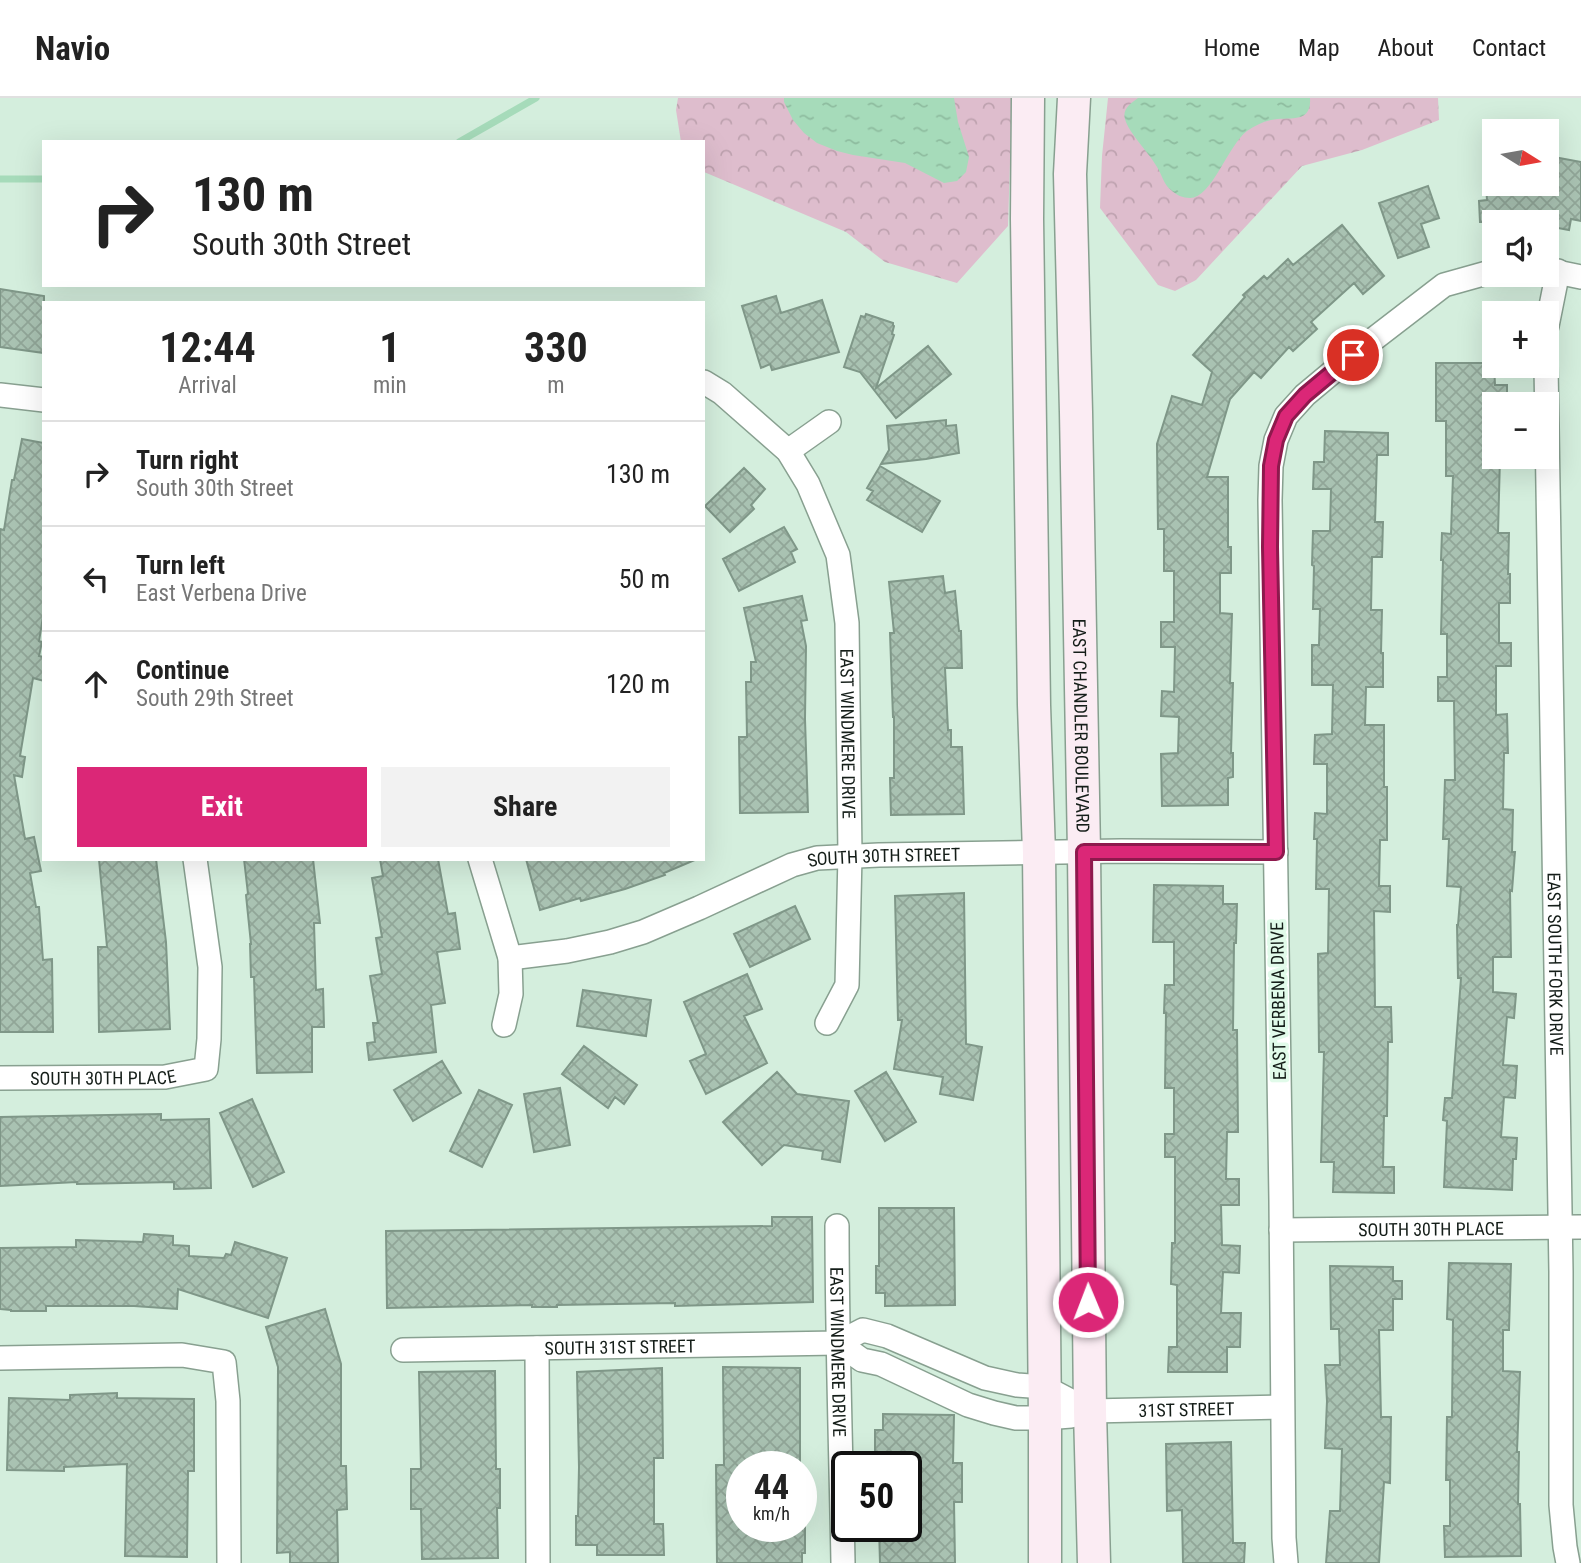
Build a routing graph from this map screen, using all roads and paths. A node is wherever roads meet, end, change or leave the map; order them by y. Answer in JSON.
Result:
{"nodes":[{"id":1,"x":1028,"y":98,"type":"edge"},
{"id":2,"x":1074,"y":98,"type":"edge"},
{"id":3,"x":1559,"y":272,"type":"edge"},
{"id":4,"x":1482,"y":274,"type":"edge"},
{"id":5,"x":1581,"y":277,"type":"edge"},
{"id":6,"x":1546,"y":378,"type":"edge"},
{"id":7,"x":713,"y":387,"type":"edge"},
{"id":8,"x":0,"y":395,"type":"edge"},
{"id":9,"x":42,"y":400,"type":"edge"},
{"id":10,"x":828,"y":422,"type":"dead end"},
{"id":11,"x":788,"y":451,"type":"junction"},
{"id":12,"x":1084,"y":852,"type":"junction"},
{"id":13,"x":1276,"y":852,"type":"junction"},
{"id":14,"x":1039,"y":853,"type":"junction"},
{"id":15,"x":850,"y":855,"type":"junction"},
{"id":16,"x":195,"y":861,"type":"edge"},
{"id":17,"x":481,"y":861,"type":"edge"},
{"id":18,"x":510,"y":958,"type":"junction"},
{"id":19,"x":827,"y":1023,"type":"dead end"},
{"id":20,"x":504,"y":1024,"type":"dead end"},
{"id":21,"x":0,"y":1078,"type":"edge"},
{"id":22,"x":837,"y":1226,"type":"dead end"},
{"id":23,"x":1570,"y":1228,"type":"edge"},
{"id":24,"x":1281,"y":1230,"type":"junction"},
{"id":25,"x":838,"y":1343,"type":"junction"},
{"id":26,"x":537,"y":1348,"type":"junction"},
{"id":27,"x":403,"y":1350,"type":"dead end"},
{"id":28,"x":934,"y":1356,"type":"junction"},
{"id":29,"x":0,"y":1357,"type":"edge"},
{"id":30,"x":922,"y":1383,"type":"junction"},
{"id":31,"x":1044,"y":1387,"type":"junction"},
{"id":32,"x":1282,"y":1407,"type":"junction"},
{"id":33,"x":1090,"y":1411,"type":"junction"},
{"id":34,"x":1045,"y":1418,"type":"junction"},
{"id":35,"x":229,"y":1563,"type":"edge"},
{"id":36,"x":538,"y":1563,"type":"edge"},
{"id":37,"x":843,"y":1563,"type":"edge"},
{"id":38,"x":1045,"y":1563,"type":"edge"},
{"id":39,"x":1094,"y":1563,"type":"edge"},
{"id":40,"x":1286,"y":1563,"type":"edge"},
{"id":41,"x":1569,"y":1563,"type":"edge"}],
"edges":[{"from":1,"to":14,"type":"main road"},
{"from":2,"to":12,"type":"main road","name":"EAST CHANDLER BOULEVARD"},
{"from":3,"to":5,"type":"street"},
{"from":4,"to":13,"type":"street","name":"EAST VERBENA DRIVE"},
{"from":6,"to":23,"type":"street","name":"EAST SOUTH FORK DRIVE"},
{"from":7,"to":11,"type":"street","name":"EAST WINDMERE DRIVE"},
{"from":8,"to":9,"type":"street"},
{"from":10,"to":11,"type":"street"},
{"from":11,"to":15,"type":"street","name":"EAST WINDMERE DRIVE"},
{"from":12,"to":13,"type":"street","name":"SOUTH 30TH STREET"},
{"from":12,"to":14,"type":"street","name":"SOUTH 30TH STREET"},
{"from":12,"to":33,"type":"main road","name":"EAST CHANDLER BOULEVARD"},
{"from":13,"to":24,"type":"street","name":"EAST VERBENA DRIVE"},
{"from":14,"to":15,"type":"street","name":"SOUTH 30TH STREET"},
{"from":14,"to":31,"type":"main road"},
{"from":15,"to":18,"type":"street","name":"SOUTH 30TH STREET"},
{"from":15,"to":19,"type":"street","name":"EAST WINDMERE DRIVE"},
{"from":16,"to":21,"type":"street","name":"SOUTH 30TH PLACE"},
{"from":17,"to":18,"type":"street"},
{"from":18,"to":20,"type":"street"},
{"from":22,"to":25,"type":"street","name":"EAST WINDMERE DRIVE"},
{"from":23,"to":24,"type":"street","name":"SOUTH 30TH PLACE"},
{"from":23,"to":41,"type":"street","name":"EAST SOUTH FORK DRIVE"},
{"from":24,"to":32,"type":"street","name":"EAST VERBENA DRIVE"},
{"from":25,"to":26,"type":"street","name":"SOUTH 31ST STREET"},
{"from":25,"to":28,"type":"street","name":"SOUTH 31ST STREET"},
{"from":25,"to":30,"type":"street"},
{"from":25,"to":37,"type":"street","name":"EAST WINDMERE DRIVE"},
{"from":26,"to":27,"type":"street","name":"SOUTH 31ST STREET"},
{"from":26,"to":36,"type":"street"},
{"from":28,"to":30,"type":"street"},
{"from":28,"to":31,"type":"street","name":"SOUTH 31ST STREET"},
{"from":29,"to":35,"type":"street"},
{"from":30,"to":34,"type":"street"},
{"from":31,"to":33,"type":"street","name":"SOUTH 31ST STREET"},
{"from":31,"to":34,"type":"main road"},
{"from":32,"to":33,"type":"street","name":"31ST STREET"},
{"from":32,"to":40,"type":"street","name":"EAST VERBENA DRIVE"},
{"from":33,"to":34,"type":"street"},
{"from":33,"to":39,"type":"main road","name":"EAST CHANDLER BOULEVARD"},
{"from":34,"to":38,"type":"main road"}]}
